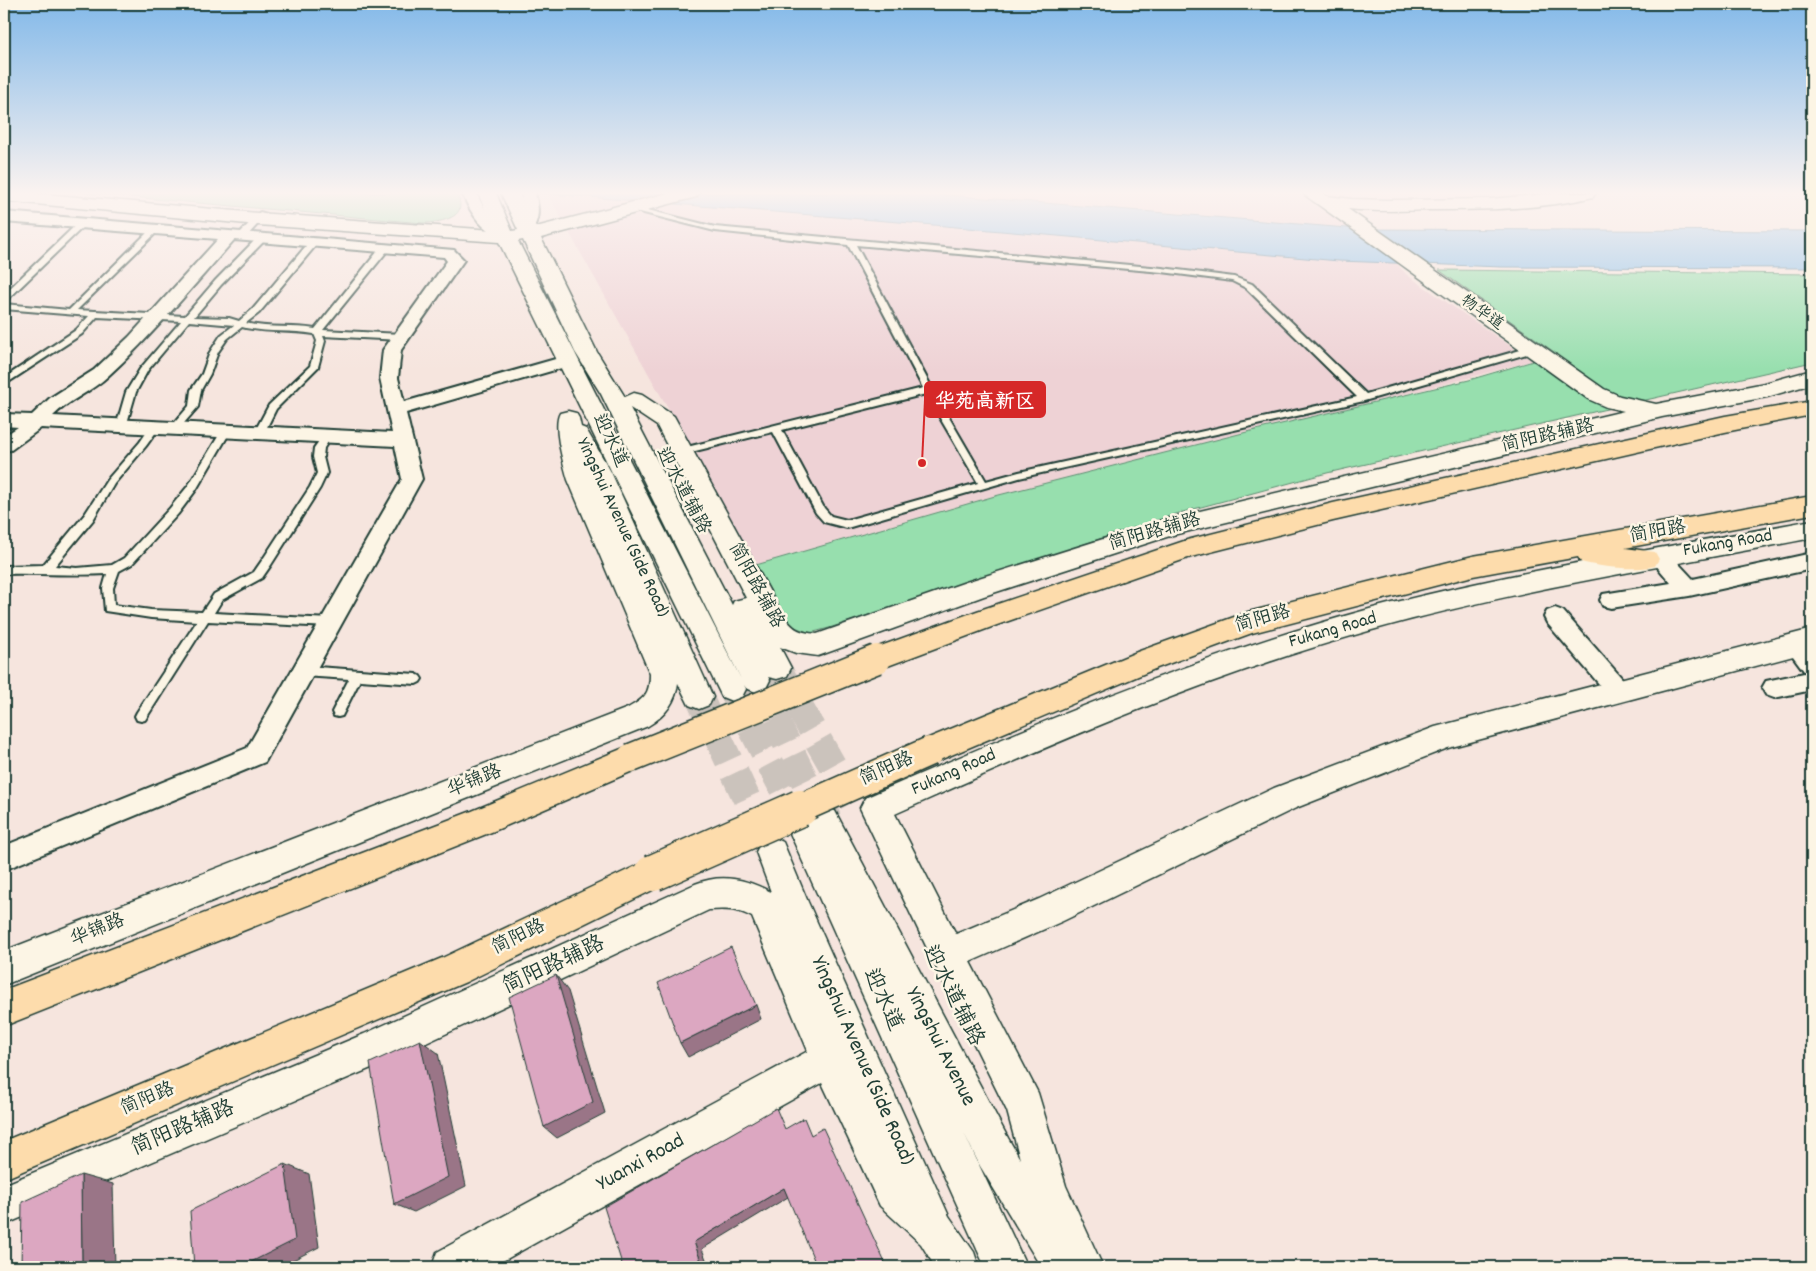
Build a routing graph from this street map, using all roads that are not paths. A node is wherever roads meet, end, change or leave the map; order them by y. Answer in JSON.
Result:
{"nodes":[{"id":1,"x":52,"y":252,"type":"edge"},
{"id":2,"x":132,"y":252,"type":"edge"},
{"id":3,"x":219,"y":252,"type":"edge"},
{"id":4,"x":238,"y":252,"type":"edge"},
{"id":5,"x":305,"y":252,"type":"edge"},
{"id":6,"x":382,"y":252,"type":"edge"},
{"id":7,"x":439,"y":252,"type":"edge"},
{"id":8,"x":515,"y":252,"type":"edge"},
{"id":9,"x":535,"y":252,"type":"edge"},
{"id":10,"x":856,"y":252,"type":"edge"},
{"id":11,"x":958,"y":252,"type":"edge"},
{"id":12,"x":1391,"y":252,"type":"edge"},
{"id":13,"x":4,"y":298,"type":"edge"},
{"id":14,"x":4,"y":306,"type":"edge"},
{"id":15,"x":71,"y":312,"type":"junction"},
{"id":16,"x":95,"y":314,"type":"junction"},
{"id":17,"x":157,"y":316,"type":"junction"},
{"id":18,"x":186,"y":319,"type":"junction"},
{"id":19,"x":241,"y":324,"type":"junction"},
{"id":20,"x":317,"y":332,"type":"junction"},
{"id":21,"x":401,"y":337,"type":"junction"},
{"id":22,"x":1530,"y":351,"type":"junction"},
{"id":23,"x":573,"y":356,"type":"junction"},
{"id":24,"x":1812,"y":377,"type":"edge"},
{"id":25,"x":4,"y":382,"type":"edge"},
{"id":26,"x":928,"y":390,"type":"junction"},
{"id":27,"x":1812,"y":393,"type":"edge"},
{"id":28,"x":1364,"y":398,"type":"junction"},
{"id":29,"x":634,"y":400,"type":"junction"},
{"id":30,"x":1812,"y":408,"type":"edge"},
{"id":31,"x":396,"y":410,"type":"junction"},
{"id":32,"x":1662,"y":410,"type":"junction"},
{"id":33,"x":568,"y":418,"type":"junction"},
{"id":34,"x":4,"y":420,"type":"edge"},
{"id":35,"x":36,"y":422,"type":"junction"},
{"id":36,"x":1725,"y":424,"type":"junction"},
{"id":37,"x":1589,"y":427,"type":"junction"},
{"id":38,"x":124,"y":428,"type":"junction"},
{"id":39,"x":154,"y":428,"type":"junction"},
{"id":40,"x":776,"y":428,"type":"junction"},
{"id":41,"x":174,"y":429,"type":"junction"},
{"id":42,"x":225,"y":432,"type":"junction"},
{"id":43,"x":258,"y":433,"type":"junction"},
{"id":44,"x":327,"y":436,"type":"junction"},
{"id":45,"x":403,"y":440,"type":"junction"},
{"id":46,"x":4,"y":445,"type":"edge"},
{"id":47,"x":682,"y":451,"type":"junction"},
{"id":48,"x":984,"y":485,"type":"junction"},
{"id":49,"x":1812,"y":505,"type":"edge"},
{"id":50,"x":1809,"y":534,"type":"edge"},
{"id":51,"x":1549,"y":552,"type":"junction"},
{"id":52,"x":1653,"y":558,"type":"junction"},
{"id":53,"x":1812,"y":561,"type":"edge"},
{"id":54,"x":46,"y":569,"type":"junction"},
{"id":55,"x":114,"y":569,"type":"junction"},
{"id":56,"x":4,"y":570,"type":"edge"},
{"id":57,"x":1689,"y":588,"type":"junction"},
{"id":58,"x":1611,"y":600,"type":"dead end"},
{"id":59,"x":207,"y":616,"type":"junction"},
{"id":60,"x":1555,"y":617,"type":"dead end"},
{"id":61,"x":330,"y":624,"type":"junction"},
{"id":62,"x":1806,"y":650,"type":"edge"},
{"id":63,"x":304,"y":671,"type":"junction"},
{"id":64,"x":766,"y":674,"type":"joint"},
{"id":65,"x":357,"y":675,"type":"junction"},
{"id":66,"x":416,"y":679,"type":"dead end"},
{"id":67,"x":1812,"y":682,"type":"edge"},
{"id":68,"x":1774,"y":688,"type":"dead end"},
{"id":69,"x":732,"y":689,"type":"tunnel mouth"},
{"id":70,"x":1619,"y":691,"type":"junction"},
{"id":71,"x":699,"y":697,"type":"tunnel mouth"},
{"id":72,"x":338,"y":712,"type":"dead end"},
{"id":73,"x":141,"y":716,"type":"dead end"},
{"id":74,"x":840,"y":817,"type":"junction"},
{"id":75,"x":772,"y":852,"type":"tunnel mouth"},
{"id":76,"x":4,"y":858,"type":"edge"},
{"id":77,"x":948,"y":954,"type":"junction"},
{"id":78,"x":4,"y":968,"type":"edge"},
{"id":79,"x":4,"y":1008,"type":"edge"},
{"id":80,"x":830,"y":1059,"type":"junction"},
{"id":81,"x":4,"y":1160,"type":"edge"},
{"id":82,"x":1047,"y":1185,"type":"junction"},
{"id":83,"x":4,"y":1205,"type":"edge"},
{"id":84,"x":936,"y":1230,"type":"junction"},
{"id":85,"x":452,"y":1267,"type":"edge"},
{"id":86,"x":959,"y":1267,"type":"edge"},
{"id":87,"x":1006,"y":1267,"type":"edge"},
{"id":88,"x":1064,"y":1267,"type":"edge"},
{"id":89,"x":1082,"y":1267,"type":"edge"}],
"edges":[{"from":1,"to":13,"type":"lane"},
{"from":2,"to":15,"type":"lane"},
{"from":3,"to":17,"type":"street"},
{"from":4,"to":18,"type":"lane"},
{"from":5,"to":19,"type":"lane"},
{"from":6,"to":20,"type":"lane"},
{"from":7,"to":21,"type":"street"},
{"from":8,"to":23,"type":"street","name":"迎水道"},
{"from":9,"to":23,"type":"street","name":"迎水道"},
{"from":10,"to":26,"type":"lane"},
{"from":11,"to":28,"type":"lane"},
{"from":12,"to":22,"type":"street","name":"物华道"},
{"from":14,"to":15,"type":"lane"},
{"from":15,"to":16,"type":"lane"},
{"from":16,"to":17,"type":"lane"},
{"from":16,"to":25,"type":"lane"},
{"from":17,"to":18,"type":"lane"},
{"from":17,"to":35,"type":"street"},
{"from":18,"to":19,"type":"lane"},
{"from":18,"to":38,"type":"lane"},
{"from":19,"to":20,"type":"lane"},
{"from":19,"to":41,"type":"lane"},
{"from":20,"to":21,"type":"lane"},
{"from":20,"to":43,"type":"lane"},
{"from":21,"to":31,"type":"street"},
{"from":22,"to":28,"type":"lane"},
{"from":22,"to":32,"type":"street","name":"物华道"},
{"from":22,"to":37,"type":"street","name":"物华道"},
{"from":23,"to":29,"type":"street","name":"迎水道辅路"},
{"from":23,"to":31,"type":"street"},
{"from":23,"to":33,"type":"street","name":"Yingshui Avenue (Side Road)"},
{"from":23,"to":64,"type":"street","name":"迎水道"},
{"from":23,"to":69,"type":"street","name":"迎水道"},
{"from":24,"to":32,"type":"street","name":"简阳路辅路"},
{"from":26,"to":40,"type":"lane"},
{"from":26,"to":48,"type":"lane"},
{"from":27,"to":36,"type":"highway"},
{"from":28,"to":48,"type":"lane"},
{"from":29,"to":47,"type":"street","name":"简阳路辅路"},
{"from":29,"to":64,"type":"street","name":"迎水道辅路"},
{"from":30,"to":36,"type":"highway"},
{"from":31,"to":45,"type":"street"},
{"from":32,"to":37,"type":"street","name":"简阳路辅路"},
{"from":33,"to":71,"type":"street","name":"Yingshui Avenue (Side Road)"},
{"from":33,"to":78,"type":"street","name":"华锦路"},
{"from":34,"to":35,"type":"street"},
{"from":35,"to":38,"type":"street"},
{"from":35,"to":46,"type":"street"},
{"from":36,"to":79,"type":"highway","bridge":true},
{"from":37,"to":47,"type":"street","name":"简阳路辅路"},
{"from":38,"to":39,"type":"street"},
{"from":39,"to":41,"type":"street"},
{"from":39,"to":54,"type":"lane"},
{"from":40,"to":47,"type":"lane"},
{"from":40,"to":48,"type":"lane"},
{"from":41,"to":42,"type":"street"},
{"from":42,"to":43,"type":"street"},
{"from":42,"to":55,"type":"lane"},
{"from":43,"to":44,"type":"street"},
{"from":44,"to":45,"type":"street"},
{"from":44,"to":59,"type":"lane"},
{"from":45,"to":61,"type":"street"},
{"from":49,"to":51,"type":"highway","name":"简阳路"},
{"from":50,"to":52,"type":"street","name":"Fukang Road"},
{"from":51,"to":52,"type":"highway"},
{"from":51,"to":81,"type":"highway","name":"简阳路","bridge":true},
{"from":52,"to":57,"type":"street"},
{"from":52,"to":74,"type":"street","name":"Fukang Road"},
{"from":53,"to":57,"type":"street"},
{"from":54,"to":55,"type":"lane"},
{"from":54,"to":56,"type":"lane"},
{"from":55,"to":59,"type":"lane"},
{"from":57,"to":58,"type":"street"},
{"from":59,"to":61,"type":"lane"},
{"from":59,"to":73,"type":"lane"},
{"from":60,"to":70,"type":"street"},
{"from":61,"to":63,"type":"street"},
{"from":62,"to":70,"type":"street"},
{"from":63,"to":65,"type":"lane"},
{"from":63,"to":76,"type":"street"},
{"from":65,"to":66,"type":"lane"},
{"from":65,"to":72,"type":"lane"},
{"from":67,"to":68,"type":"street"},
{"from":70,"to":77,"type":"street"},
{"from":74,"to":77,"type":"street","name":"迎水道辅路"},
{"from":74,"to":82,"type":"street","name":"迎水道辅路"},
{"from":74,"to":87,"type":"street","name":"迎水道"},
{"from":74,"to":88,"type":"street","name":"Yingshui Avenue"},
{"from":75,"to":84,"type":"street","name":"Yingshui Avenue (Side Road)"},
{"from":77,"to":82,"type":"street","name":"迎水道辅路"},
{"from":80,"to":83,"type":"street","name":"简阳路辅路"},
{"from":80,"to":84,"type":"street","name":"简阳路辅路"},
{"from":80,"to":85,"type":"street","name":"Yuanxi Road"},
{"from":82,"to":89,"type":"street","name":"迎水道辅路"},
{"from":84,"to":86,"type":"street","name":"Yingshui Avenue (Side Road)"}]}
